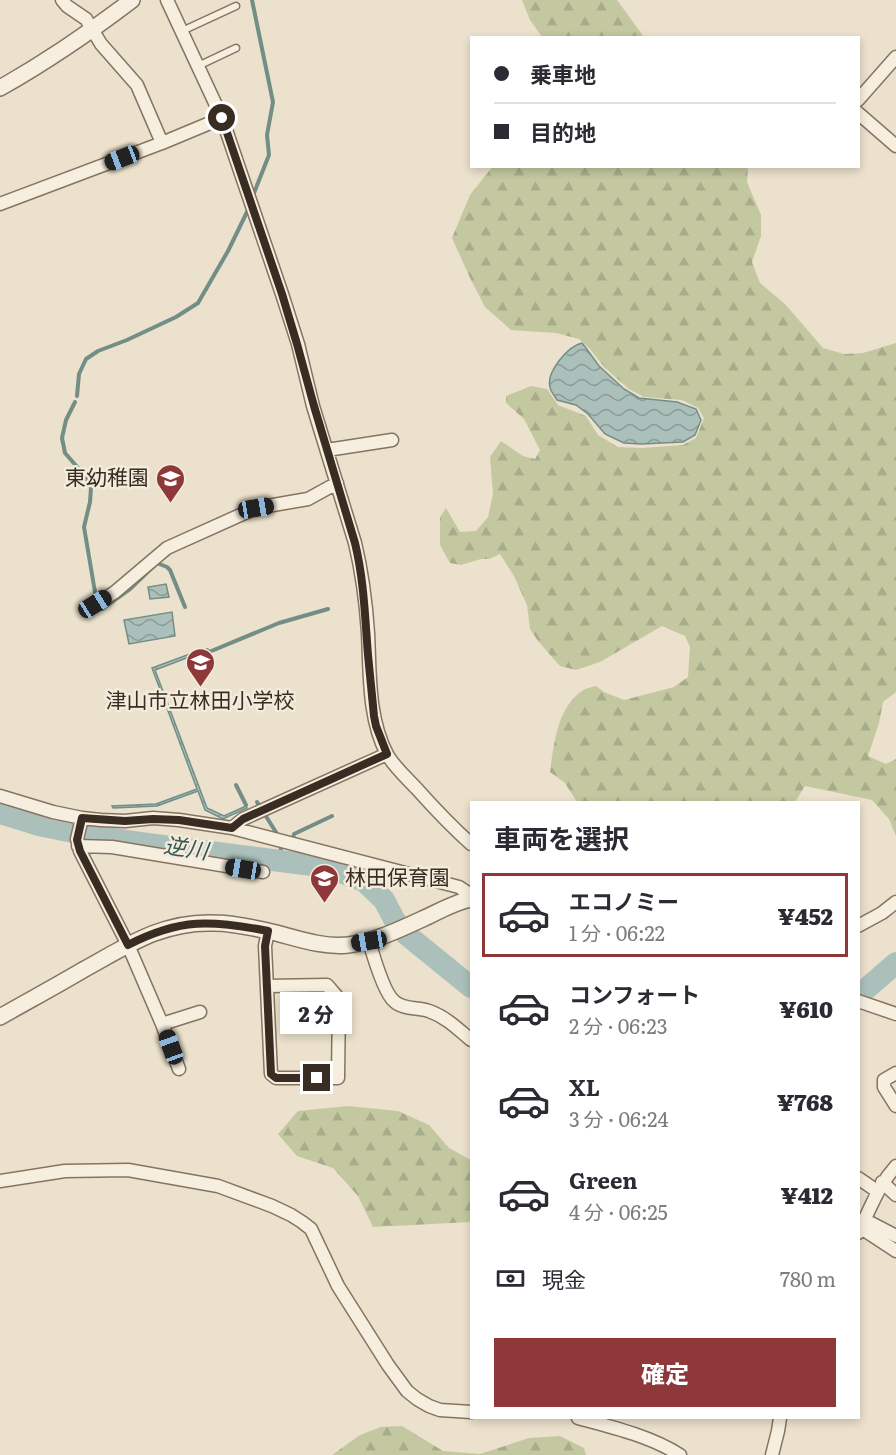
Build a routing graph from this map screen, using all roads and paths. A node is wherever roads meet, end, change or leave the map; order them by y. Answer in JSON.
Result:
{"nodes":[{"id":1,"x":62,"y":0,"type":"edge"},
{"id":2,"x":132,"y":0,"type":"edge"},
{"id":3,"x":167,"y":0,"type":"edge"},
{"id":4,"x":236,"y":6,"type":"dead end"},
{"id":5,"x":93,"y":30,"type":"junction"},
{"id":6,"x":182,"y":31,"type":"junction"},
{"id":7,"x":236,"y":48,"type":"dead end"},
{"id":8,"x":896,"y":57,"type":"edge"},
{"id":9,"x":198,"y":66,"type":"junction"},
{"id":10,"x":0,"y":88,"type":"edge"},
{"id":11,"x":860,"y":98,"type":"edge"},
{"id":12,"x":860,"y":115,"type":"edge"},
{"id":13,"x":222,"y":118,"type":"junction"},
{"id":14,"x":162,"y":143,"type":"junction"},
{"id":15,"x":896,"y":146,"type":"edge"},
{"id":16,"x":0,"y":204,"type":"edge"},
{"id":17,"x":393,"y":440,"type":"dead end"},
{"id":18,"x":327,"y":450,"type":"junction"},
{"id":19,"x":337,"y":483,"type":"junction"},
{"id":20,"x":95,"y":604,"type":"dead end"},
{"id":21,"x":387,"y":754,"type":"junction"},
{"id":22,"x":0,"y":796,"type":"edge"},
{"id":23,"x":232,"y":828,"type":"junction"},
{"id":24,"x":79,"y":833,"type":"junction"},
{"id":25,"x":470,"y":843,"type":"edge"},
{"id":26,"x":263,"y":872,"type":"dead end"},
{"id":27,"x":470,"y":896,"type":"edge"},
{"id":28,"x":470,"y":897,"type":"edge"},
{"id":29,"x":896,"y":902,"type":"edge"},
{"id":30,"x":860,"y":925,"type":"edge"},
{"id":31,"x":268,"y":931,"type":"junction"},
{"id":32,"x":369,"y":941,"type":"junction"},
{"id":33,"x":128,"y":945,"type":"junction"},
{"id":34,"x":267,"y":986,"type":"junction"},
{"id":35,"x":860,"y":1002,"type":"edge"},
{"id":36,"x":200,"y":1012,"type":"dead end"},
{"id":37,"x":896,"y":1014,"type":"edge"},
{"id":38,"x":0,"y":1017,"type":"edge"},
{"id":39,"x":162,"y":1024,"type":"junction"},
{"id":40,"x":470,"y":1039,"type":"edge"},
{"id":41,"x":179,"y":1069,"type":"dead end"},
{"id":42,"x":896,"y":1073,"type":"edge"},
{"id":43,"x":896,"y":1106,"type":"edge"},
{"id":44,"x":896,"y":1166,"type":"edge"},
{"id":45,"x":860,"y":1179,"type":"edge"},
{"id":46,"x":0,"y":1182,"type":"edge"},
{"id":47,"x":880,"y":1187,"type":"junction"},
{"id":48,"x":896,"y":1195,"type":"edge"},
{"id":49,"x":860,"y":1228,"type":"edge"},
{"id":50,"x":860,"y":1229,"type":"edge"},
{"id":51,"x":860,"y":1231,"type":"edge"},
{"id":52,"x":896,"y":1236,"type":"edge"},
{"id":53,"x":896,"y":1251,"type":"edge"},
{"id":54,"x":470,"y":1412,"type":"edge"},
{"id":55,"x":581,"y":1419,"type":"edge"},
{"id":56,"x":780,"y":1419,"type":"edge"},
{"id":57,"x":680,"y":1455,"type":"edge"},
{"id":58,"x":772,"y":1455,"type":"edge"}],
"edges":[{"from":1,"to":5,"type":"street"},
{"from":2,"to":5,"type":"street"},
{"from":3,"to":6,"type":"street"},
{"from":4,"to":6,"type":"lane"},
{"from":5,"to":10,"type":"street"},
{"from":5,"to":14,"type":"street"},
{"from":6,"to":9,"type":"street"},
{"from":7,"to":9,"type":"lane"},
{"from":8,"to":11,"type":"street"},
{"from":9,"to":13,"type":"street"},
{"from":12,"to":15,"type":"street"},
{"from":13,"to":14,"type":"street"},
{"from":13,"to":18,"type":"street"},
{"from":14,"to":16,"type":"street"},
{"from":17,"to":18,"type":"street"},
{"from":18,"to":19,"type":"street"},
{"from":19,"to":20,"type":"street"},
{"from":19,"to":21,"type":"street"},
{"from":21,"to":23,"type":"street"},
{"from":21,"to":25,"type":"street"},
{"from":22,"to":24,"type":"street"},
{"from":23,"to":24,"type":"street"},
{"from":23,"to":27,"type":"street"},
{"from":24,"to":26,"type":"street"},
{"from":24,"to":33,"type":"street"},
{"from":28,"to":32,"type":"street"},
{"from":29,"to":30,"type":"street"},
{"from":31,"to":32,"type":"street"},
{"from":31,"to":33,"type":"street"},
{"from":31,"to":34,"type":"street"},
{"from":32,"to":40,"type":"street"},
{"from":33,"to":38,"type":"street"},
{"from":33,"to":39,"type":"street"},
{"from":34,"to":34,"type":"street"},
{"from":35,"to":37,"type":"street"},
{"from":36,"to":39,"type":"street"},
{"from":39,"to":41,"type":"street"},
{"from":42,"to":43,"type":"street"},
{"from":44,"to":47,"type":"street"},
{"from":45,"to":47,"type":"street"},
{"from":46,"to":54,"type":"street"},
{"from":47,"to":48,"type":"street"},
{"from":47,"to":49,"type":"street"},
{"from":50,"to":52,"type":"street"},
{"from":51,"to":53,"type":"street"},
{"from":55,"to":57,"type":"street"},
{"from":56,"to":58,"type":"street"}]}
